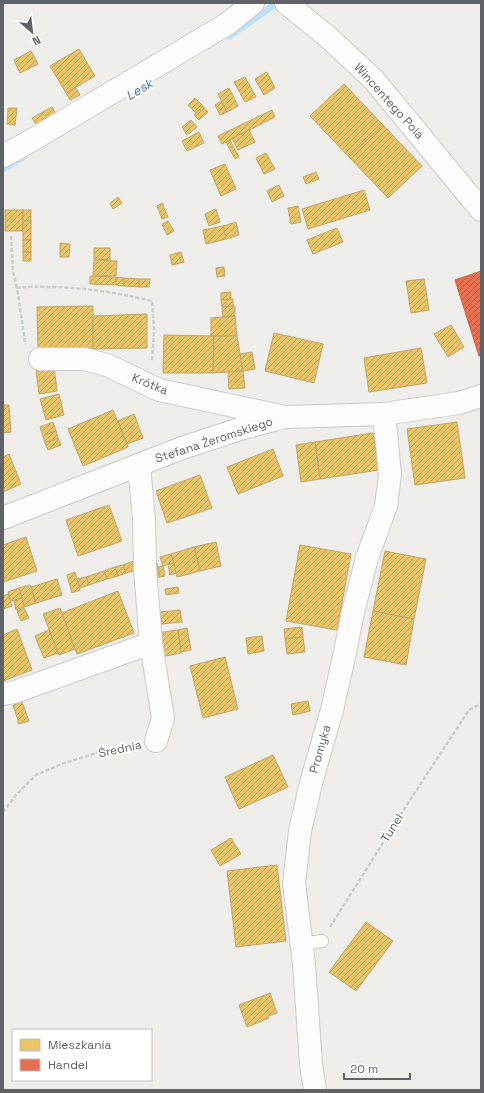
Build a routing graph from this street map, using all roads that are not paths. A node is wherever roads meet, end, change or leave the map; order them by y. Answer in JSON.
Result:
{"nodes":[{"id":1,"x":253,"y":3,"type":"edge"},
{"id":2,"x":286,"y":3,"type":"edge"},
{"id":3,"x":3,"y":156,"type":"edge"},
{"id":4,"x":481,"y":210,"type":"edge"},
{"id":5,"x":40,"y":359,"type":"road end"},
{"id":6,"x":481,"y":396,"type":"edge"},
{"id":7,"x":384,"y":414,"type":"junction"},
{"id":8,"x":285,"y":417,"type":"junction"},
{"id":9,"x":139,"y":466,"type":"junction"},
{"id":10,"x":3,"y":518,"type":"edge"},
{"id":11,"x":151,"y":643,"type":"junction"},
{"id":12,"x":3,"y":694,"type":"edge"},
{"id":13,"x":156,"y":741,"type":"road end"},
{"id":14,"x":315,"y":1090,"type":"edge"}],
"edges":[{"from":1,"to":3,"type":"street"},
{"from":2,"to":4,"type":"street","name":"Wincentego Pola"},
{"from":5,"to":8,"type":"street","name":"Krótka"},
{"from":6,"to":7,"type":"street","name":"Stefana Żeromskiego"},
{"from":7,"to":8,"type":"street","name":"Stefana Żeromskiego"},
{"from":7,"to":14,"type":"street","name":"Promyka"},
{"from":8,"to":9,"type":"street","name":"Stefana Żeromskiego"},
{"from":9,"to":10,"type":"street","name":"Stefana Żeromskiego"},
{"from":9,"to":11,"type":"street","name":"Średnia"},
{"from":11,"to":12,"type":"street"},
{"from":11,"to":13,"type":"street","name":"Średnia"}]}
